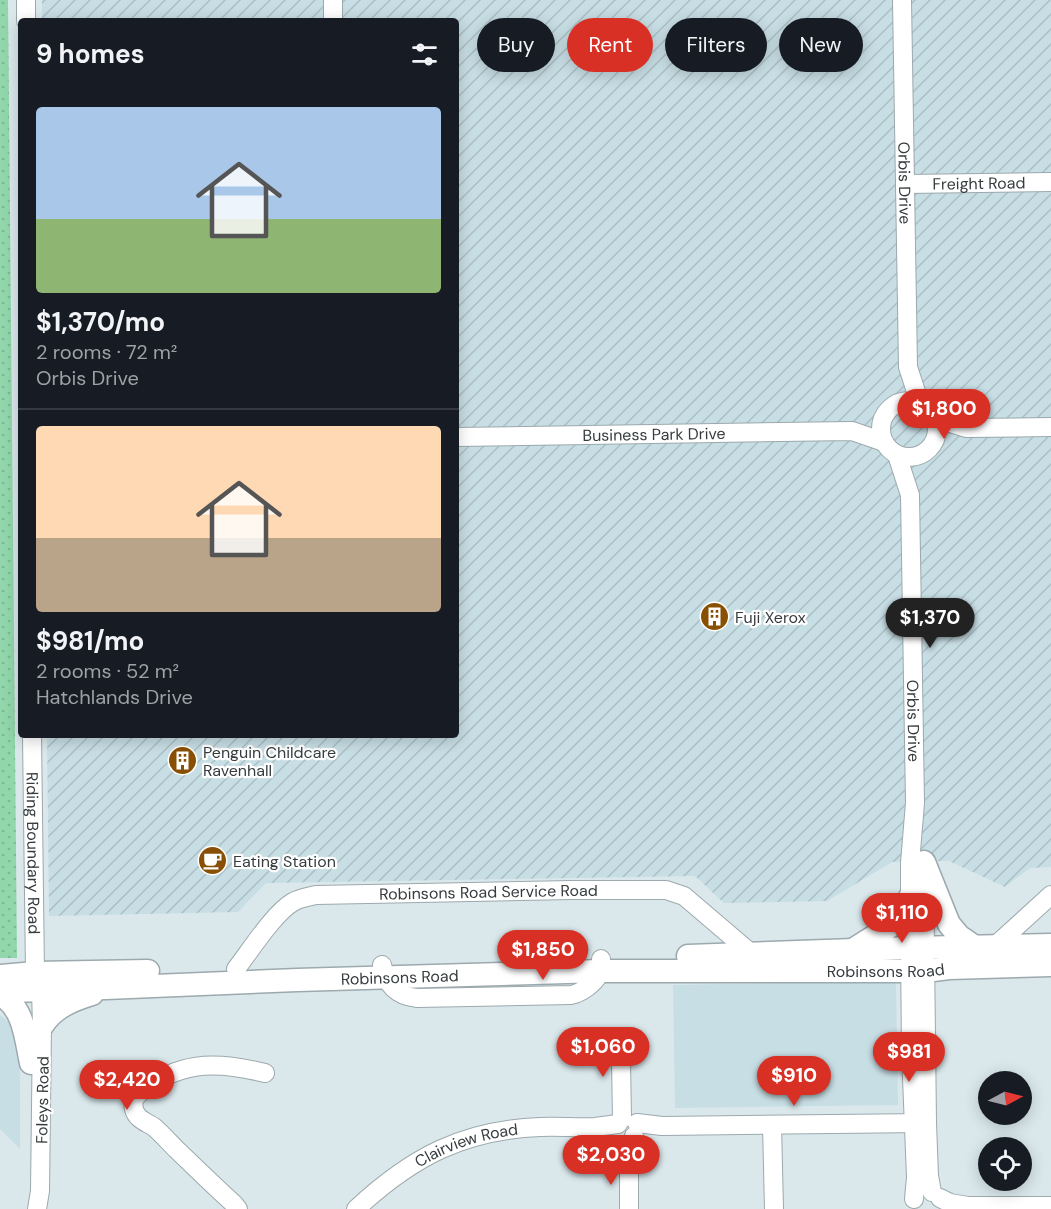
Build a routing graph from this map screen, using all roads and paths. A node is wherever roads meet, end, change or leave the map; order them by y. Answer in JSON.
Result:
{"nodes":[{"id":1,"x":26,"y":0,"type":"edge"},
{"id":2,"x":333,"y":0,"type":"edge"},
{"id":3,"x":902,"y":0,"type":"edge"},
{"id":4,"x":26,"y":18,"type":"edge"},
{"id":5,"x":333,"y":18,"type":"edge"},
{"id":6,"x":1051,"y":182,"type":"edge"},
{"id":7,"x":905,"y":184,"type":"junction"},
{"id":8,"x":908,"y":367,"type":"junction"},
{"id":9,"x":920,"y":404,"type":"junction"},
{"id":10,"x":890,"y":410,"type":"junction"},
{"id":11,"x":934,"y":418,"type":"junction"},
{"id":12,"x":1051,"y":427,"type":"edge"},
{"id":13,"x":966,"y":428,"type":"junction"},
{"id":14,"x":852,"y":431,"type":"junction"},
{"id":15,"x":459,"y":437,"type":"edge"},
{"id":16,"x":884,"y":442,"type":"junction"},
{"id":17,"x":927,"y":449,"type":"junction"},
{"id":18,"x":897,"y":455,"type":"junction"},
{"id":19,"x":910,"y":495,"type":"junction"},
{"id":20,"x":32,"y":738,"type":"edge"},
{"id":21,"x":915,"y":803,"type":"junction"},
{"id":22,"x":924,"y":862,"type":"junction"},
{"id":23,"x":1051,"y":895,"type":"edge"},
{"id":24,"x":910,"y":897,"type":"junction"},
{"id":25,"x":1051,"y":945,"type":"edge"},
{"id":26,"x":985,"y":946,"type":"junction"},
{"id":27,"x":917,"y":948,"type":"junction"},
{"id":28,"x":852,"y":950,"type":"junction"},
{"id":29,"x":752,"y":954,"type":"junction"},
{"id":30,"x":601,"y":965,"type":"junction"},
{"id":31,"x":1051,"y":965,"type":"edge"},
{"id":32,"x":236,"y":969,"type":"junction"},
{"id":33,"x":918,"y":971,"type":"junction"},
{"id":34,"x":383,"y":972,"type":"junction"},
{"id":35,"x":0,"y":976,"type":"edge"},
{"id":36,"x":35,"y":984,"type":"junction"},
{"id":37,"x":110,"y":988,"type":"junction"},
{"id":38,"x":0,"y":993,"type":"edge"},
{"id":39,"x":42,"y":1026,"type":"junction"},
{"id":40,"x":621,"y":1061,"type":"dead end"},
{"id":41,"x":31,"y":1063,"type":"junction"},
{"id":42,"x":265,"y":1073,"type":"dead end"},
{"id":43,"x":921,"y":1123,"type":"junction"},
{"id":44,"x":772,"y":1125,"type":"junction"},
{"id":45,"x":627,"y":1128,"type":"junction"},
{"id":46,"x":948,"y":1203,"type":"edge"},
{"id":47,"x":913,"y":1204,"type":"edge"},
{"id":48,"x":232,"y":1205,"type":"edge"},
{"id":49,"x":1051,"y":1206,"type":"edge"},
{"id":50,"x":35,"y":1209,"type":"edge"},
{"id":51,"x":356,"y":1209,"type":"edge"},
{"id":52,"x":629,"y":1209,"type":"edge"},
{"id":53,"x":774,"y":1209,"type":"edge"}],
"edges":[{"from":1,"to":4,"type":"street"},
{"from":2,"to":5,"type":"street"},
{"from":3,"to":7,"type":"street","name":"Orbis Drive"},
{"from":6,"to":7,"type":"street","name":"Freight Road"},
{"from":7,"to":8,"type":"street","name":"Orbis Drive"},
{"from":8,"to":9,"type":"street","name":"Orbis Drive"},
{"from":8,"to":10,"type":"street","name":"Orbis Drive"},
{"from":9,"to":10,"type":"street"},
{"from":9,"to":11,"type":"street"},
{"from":10,"to":14,"type":"street","name":"Business Park Drive"},
{"from":10,"to":16,"type":"street"},
{"from":11,"to":13,"type":"street"},
{"from":11,"to":17,"type":"street"},
{"from":12,"to":13,"type":"street"},
{"from":13,"to":17,"type":"street"},
{"from":14,"to":15,"type":"street","name":"Business Park Drive"},
{"from":14,"to":16,"type":"street","name":"Business Park Drive"},
{"from":16,"to":18,"type":"street"},
{"from":17,"to":18,"type":"street"},
{"from":17,"to":19,"type":"street","name":"Orbis Drive"},
{"from":18,"to":19,"type":"street","name":"Orbis Drive"},
{"from":19,"to":21,"type":"street","name":"Orbis Drive"},
{"from":20,"to":36,"type":"street","name":"Riding Boundary Road"},
{"from":21,"to":22,"type":"street","name":"Orbis Drive"},
{"from":21,"to":24,"type":"street","name":"Orbis Drive"},
{"from":22,"to":26,"type":"main road"},
{"from":22,"to":27,"type":"street","name":"Orbis Drive"},
{"from":23,"to":26,"type":"street"},
{"from":24,"to":27,"type":"street","name":"Orbis Drive"},
{"from":24,"to":28,"type":"main road"},
{"from":25,"to":26,"type":"main road","name":"Robinsons Road"},
{"from":26,"to":27,"type":"main road","name":"Robinsons Road"},
{"from":27,"to":28,"type":"main road","name":"Robinsons Road"},
{"from":27,"to":33,"type":"street"},
{"from":28,"to":29,"type":"main road","name":"Robinsons Road"},
{"from":29,"to":30,"type":"main road","name":"Robinsons Road"},
{"from":29,"to":32,"type":"street","name":"Robinsons Road Service Road"},
{"from":30,"to":33,"type":"main road","name":"Robinsons Road"},
{"from":30,"to":34,"type":"main road","name":"Robinsons Road"},
{"from":31,"to":33,"type":"main road","name":"Robinsons Road"},
{"from":32,"to":34,"type":"main road","name":"Robinsons Road"},
{"from":32,"to":36,"type":"main road","name":"Robinsons Road"},
{"from":33,"to":43,"type":"street"},
{"from":34,"to":37,"type":"main road","name":"Robinsons Road"},
{"from":35,"to":36,"type":"main road","name":"Robinsons Road"},
{"from":36,"to":37,"type":"main road","name":"Robinsons Road"},
{"from":36,"to":38,"type":"main road","name":"Robinsons Road"},
{"from":36,"to":39,"type":"street","name":"Foleys Road"},
{"from":36,"to":41,"type":"street","name":"Foleys Road"},
{"from":37,"to":39,"type":"main road"},
{"from":38,"to":41,"type":"main road"},
{"from":39,"to":50,"type":"street","name":"Foleys Road"},
{"from":40,"to":45,"type":"street"},
{"from":41,"to":50,"type":"street","name":"Foleys Road"},
{"from":42,"to":48,"type":"street"},
{"from":43,"to":44,"type":"street","name":"Clairview Road"},
{"from":43,"to":46,"type":"street"},
{"from":43,"to":47,"type":"street"},
{"from":44,"to":45,"type":"street","name":"Clairview Road"},
{"from":44,"to":53,"type":"street"},
{"from":45,"to":51,"type":"street","name":"Clairview Road"},
{"from":45,"to":52,"type":"street"},
{"from":46,"to":47,"type":"street"},
{"from":46,"to":49,"type":"street"}]}
